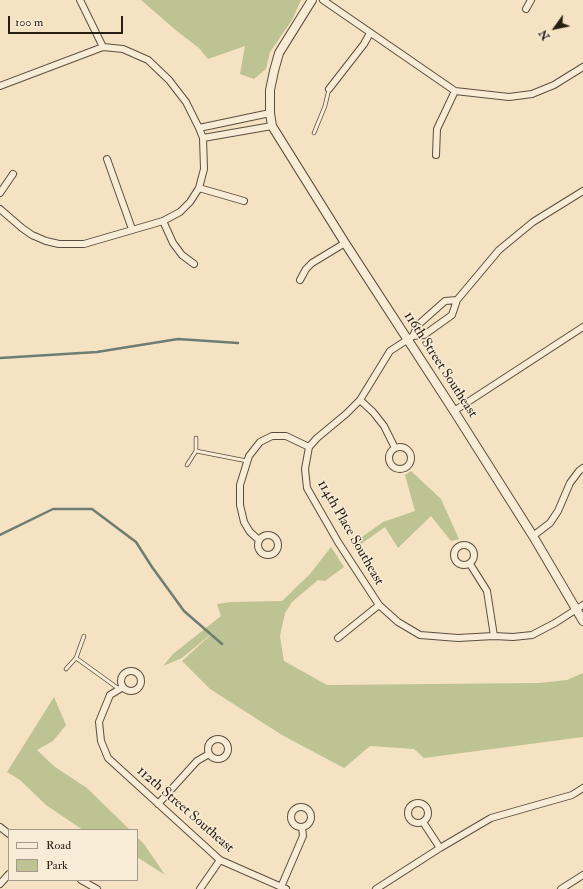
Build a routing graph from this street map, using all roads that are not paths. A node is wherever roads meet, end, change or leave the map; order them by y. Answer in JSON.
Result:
{"nodes":[{"id":1,"x":80,"y":0,"type":"edge"},
{"id":2,"x":312,"y":0,"type":"edge"},
{"id":3,"x":323,"y":0,"type":"edge"},
{"id":4,"x":531,"y":0,"type":"edge"},
{"id":5,"x":526,"y":10,"type":"dead end"},
{"id":6,"x":370,"y":33,"type":"junction"},
{"id":7,"x":103,"y":47,"type":"junction"},
{"id":8,"x":583,"y":67,"type":"edge"},
{"id":9,"x":0,"y":86,"type":"edge"},
{"id":10,"x":329,"y":89,"type":"joint"},
{"id":11,"x":455,"y":91,"type":"junction"},
{"id":12,"x":270,"y":113,"type":"junction"},
{"id":13,"x":272,"y":126,"type":"junction"},
{"id":14,"x":199,"y":128,"type":"junction"},
{"id":15,"x":314,"y":133,"type":"dead end"},
{"id":16,"x":202,"y":138,"type":"junction"},
{"id":17,"x":436,"y":156,"type":"dead end"},
{"id":18,"x":107,"y":159,"type":"dead end"},
{"id":19,"x":13,"y":174,"type":"dead end"},
{"id":20,"x":199,"y":188,"type":"junction"},
{"id":21,"x":583,"y":191,"type":"edge"},
{"id":22,"x":0,"y":194,"type":"edge"},
{"id":23,"x":244,"y":201,"type":"dead end"},
{"id":24,"x":0,"y":209,"type":"edge"},
{"id":25,"x":163,"y":221,"type":"junction"},
{"id":26,"x":132,"y":229,"type":"junction"},
{"id":27,"x":345,"y":243,"type":"junction"},
{"id":28,"x":194,"y":264,"type":"dead end"},
{"id":29,"x":300,"y":280,"type":"dead end"},
{"id":30,"x":457,"y":300,"type":"junction"},
{"id":31,"x":583,"y":327,"type":"edge"},
{"id":32,"x":410,"y":338,"type":"junction"},
{"id":33,"x":360,"y":400,"type":"junction"},
{"id":34,"x":454,"y":410,"type":"junction"},
{"id":35,"x":196,"y":438,"type":"dead end"},
{"id":36,"x":309,"y":447,"type":"junction"},
{"id":37,"x":395,"y":448,"type":"dead end"},
{"id":38,"x":196,"y":451,"type":"junction"},
{"id":39,"x":247,"y":460,"type":"junction"},
{"id":40,"x":187,"y":465,"type":"dead end"},
{"id":41,"x":583,"y":468,"type":"edge"},
{"id":42,"x":533,"y":536,"type":"junction"},
{"id":43,"x":259,"y":540,"type":"dead end"},
{"id":44,"x":470,"y":564,"type":"dead end"},
{"id":45,"x":379,"y":605,"type":"junction"},
{"id":46,"x":580,"y":608,"type":"edge"},
{"id":47,"x":583,"y":621,"type":"edge"},
{"id":48,"x":84,"y":636,"type":"dead end"},
{"id":49,"x":494,"y":636,"type":"junction"},
{"id":50,"x":338,"y":638,"type":"dead end"},
{"id":51,"x":76,"y":658,"type":"junction"},
{"id":52,"x":66,"y":669,"type":"dead end"},
{"id":53,"x":121,"y":688,"type":"joint"},
{"id":54,"x":209,"y":754,"type":"dead end"},
{"id":55,"x":583,"y":788,"type":"edge"},
{"id":56,"x":158,"y":804,"type":"junction"},
{"id":57,"x":423,"y":822,"type":"dead end"},
{"id":58,"x":0,"y":827,"type":"edge"},
{"id":59,"x":302,"y":827,"type":"dead end"},
{"id":60,"x":8,"y":833,"type":"edge"},
{"id":61,"x":440,"y":848,"type":"junction"},
{"id":62,"x":220,"y":860,"type":"junction"},
{"id":63,"x":8,"y":875,"type":"edge"},
{"id":64,"x":583,"y":875,"type":"edge"},
{"id":65,"x":83,"y":881,"type":"edge"},
{"id":66,"x":0,"y":884,"type":"edge"},
{"id":67,"x":284,"y":888,"type":"edge"},
{"id":68,"x":97,"y":889,"type":"edge"},
{"id":69,"x":200,"y":889,"type":"edge"},
{"id":70,"x":376,"y":889,"type":"edge"},
{"id":71,"x":562,"y":889,"type":"edge"}],
"edges":[{"from":1,"to":7,"type":"street"},
{"from":2,"to":12,"type":"street"},
{"from":3,"to":6,"type":"street"},
{"from":4,"to":5,"type":"street"},
{"from":6,"to":10,"type":"street"},
{"from":6,"to":11,"type":"street"},
{"from":7,"to":9,"type":"street"},
{"from":7,"to":14,"type":"street"},
{"from":8,"to":11,"type":"street"},
{"from":10,"to":15,"type":"lane"},
{"from":11,"to":17,"type":"street"},
{"from":12,"to":13,"type":"street"},
{"from":12,"to":14,"type":"street"},
{"from":13,"to":16,"type":"street"},
{"from":13,"to":27,"type":"street","name":"116th Street Southeast"},
{"from":14,"to":16,"type":"street"},
{"from":16,"to":20,"type":"street"},
{"from":18,"to":26,"type":"street"},
{"from":19,"to":22,"type":"street"},
{"from":20,"to":23,"type":"street"},
{"from":20,"to":25,"type":"street"},
{"from":21,"to":30,"type":"street"},
{"from":24,"to":26,"type":"street"},
{"from":25,"to":26,"type":"street"},
{"from":25,"to":28,"type":"street"},
{"from":27,"to":29,"type":"street"},
{"from":27,"to":32,"type":"street","name":"116th Street Southeast"},
{"from":30,"to":32,"type":"street"},
{"from":30,"to":32,"type":"street"},
{"from":31,"to":34,"type":"street"},
{"from":32,"to":33,"type":"street"},
{"from":32,"to":34,"type":"street","name":"116th Street Southeast"},
{"from":33,"to":36,"type":"street"},
{"from":33,"to":37,"type":"street"},
{"from":34,"to":42,"type":"street","name":"116th Street Southeast"},
{"from":35,"to":38,"type":"lane"},
{"from":36,"to":39,"type":"street"},
{"from":36,"to":45,"type":"street","name":"114th Place Southeast"},
{"from":38,"to":39,"type":"lane"},
{"from":38,"to":40,"type":"lane"},
{"from":39,"to":43,"type":"street"},
{"from":41,"to":42,"type":"street"},
{"from":42,"to":46,"type":"street","name":"116th Street Southeast"},
{"from":44,"to":49,"type":"street"},
{"from":45,"to":49,"type":"street","name":"114th Place Southeast"},
{"from":45,"to":50,"type":"street"},
{"from":46,"to":47,"type":"street","name":"116th Street Southeast"},
{"from":46,"to":49,"type":"street","name":"114th Place Southeast"},
{"from":48,"to":51,"type":"lane"},
{"from":51,"to":52,"type":"lane"},
{"from":51,"to":53,"type":"lane"},
{"from":53,"to":56,"type":"street","name":"112th Street Southeast"},
{"from":54,"to":56,"type":"street"},
{"from":55,"to":61,"type":"street"},
{"from":56,"to":62,"type":"street","name":"112th Street Southeast"},
{"from":57,"to":61,"type":"street"},
{"from":58,"to":60,"type":"street"},
{"from":59,"to":67,"type":"street"},
{"from":61,"to":70,"type":"street"},
{"from":62,"to":67,"type":"street","name":"112th Street Southeast"},
{"from":62,"to":69,"type":"street"},
{"from":63,"to":66,"type":"street"},
{"from":64,"to":71,"type":"street"},
{"from":65,"to":68,"type":"street"}]}
